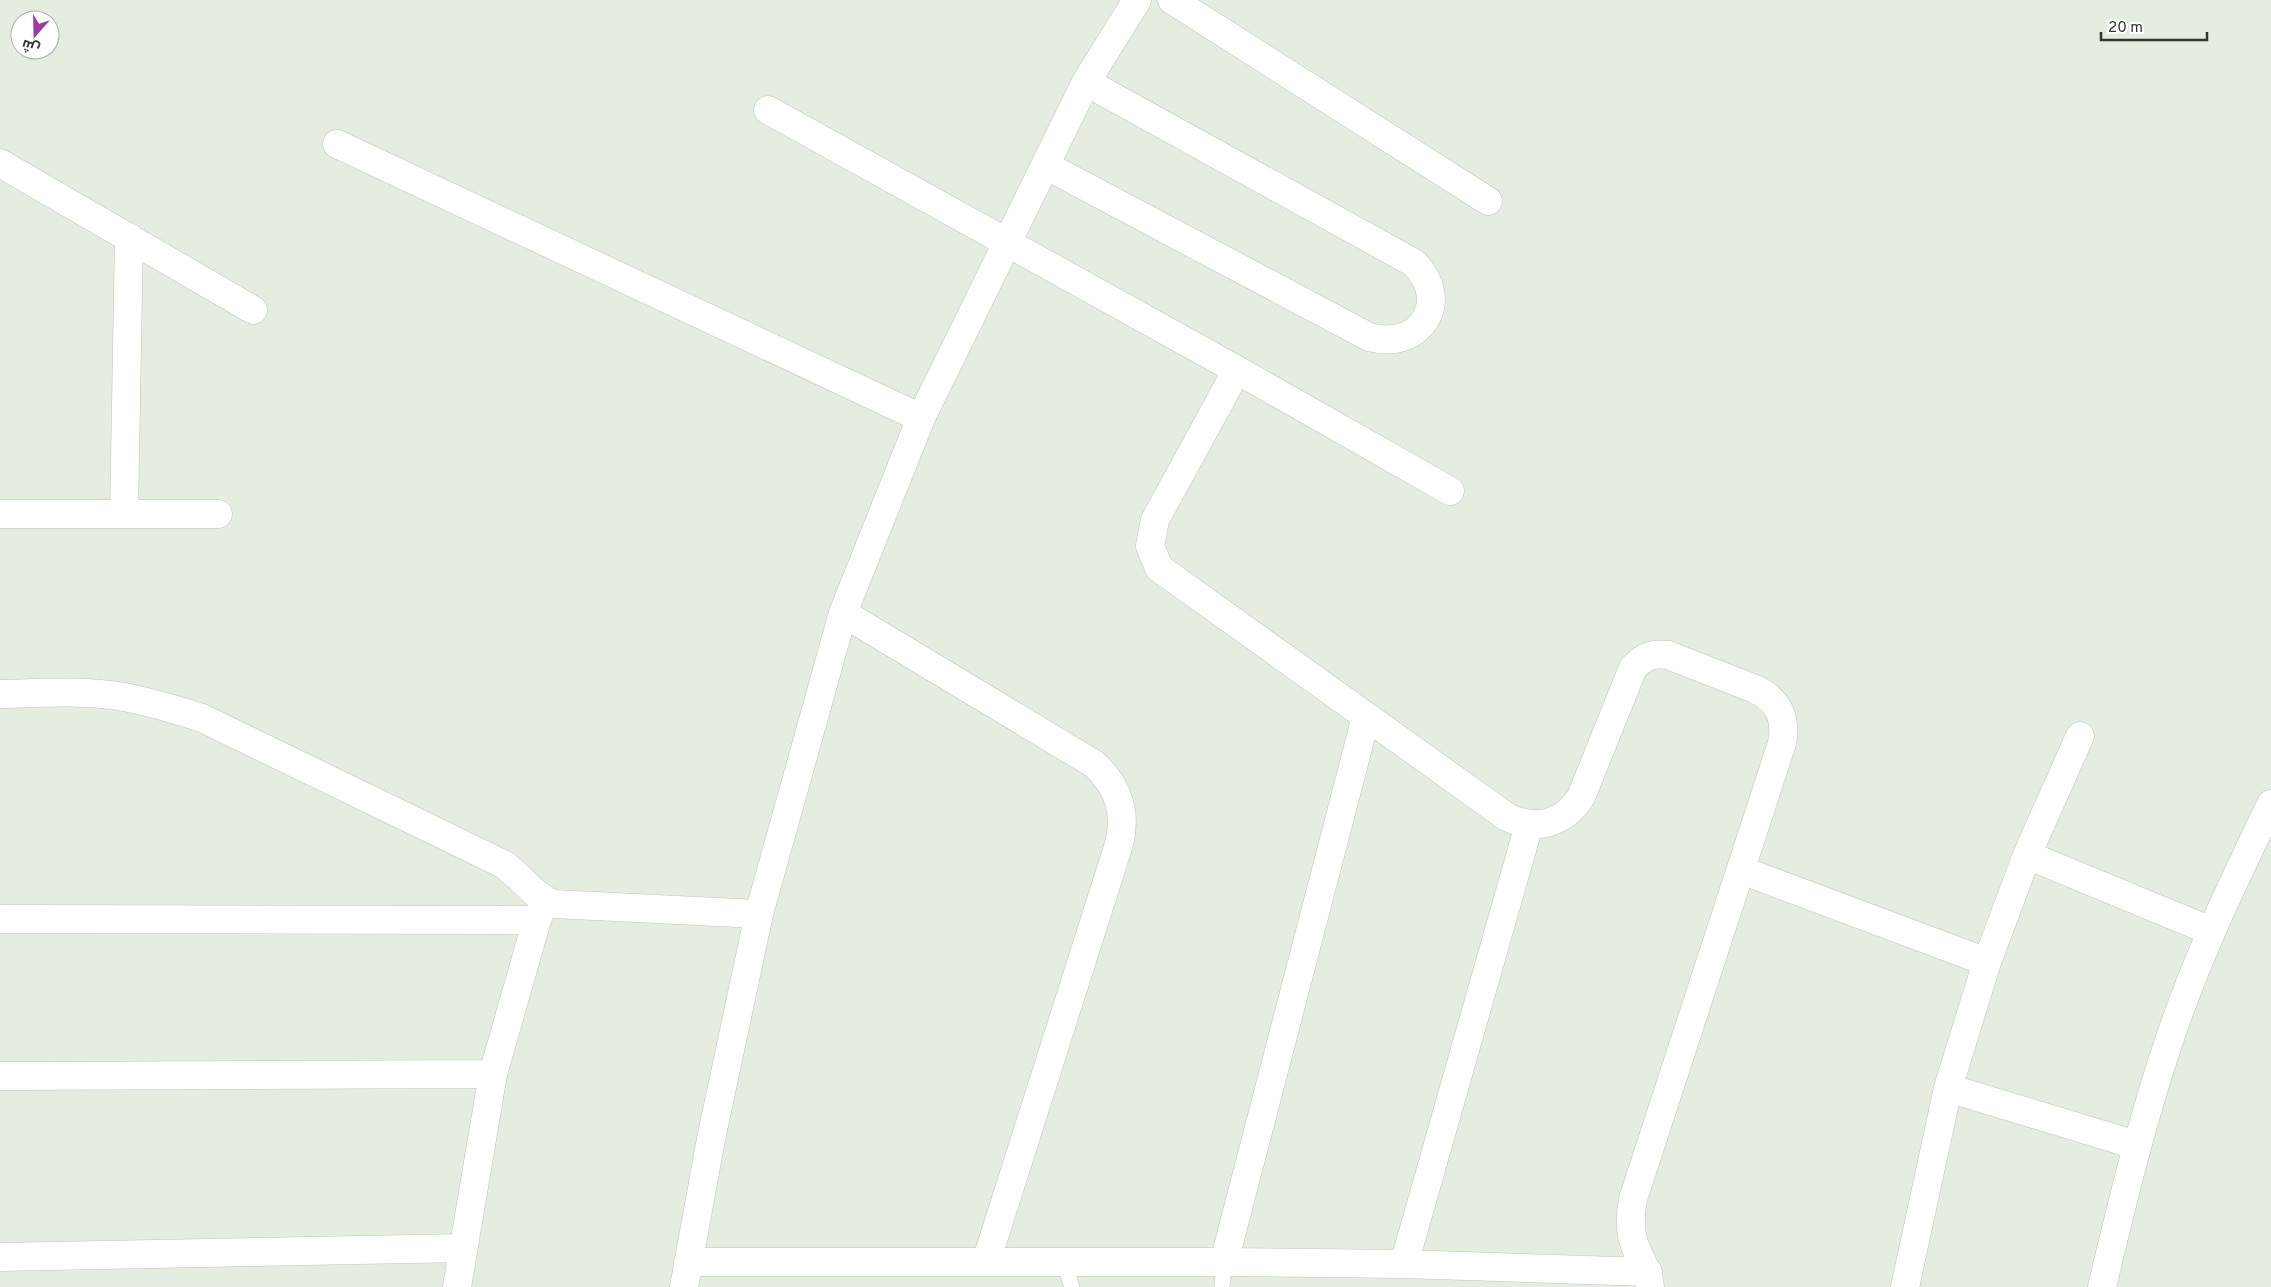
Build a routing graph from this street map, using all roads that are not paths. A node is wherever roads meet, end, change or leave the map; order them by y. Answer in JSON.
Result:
{"nodes":[{"id":1,"x":1137,"y":0,"type":"edge"},
{"id":2,"x":1172,"y":0,"type":"edge"},
{"id":3,"x":1086,"y":82,"type":"junction"},
{"id":4,"x":768,"y":110,"type":"dead end"},
{"id":5,"x":337,"y":144,"type":"dead end"},
{"id":6,"x":0,"y":163,"type":"edge"},
{"id":7,"x":1045,"y":165,"type":"junction"},
{"id":8,"x":1488,"y":202,"type":"dead end"},
{"id":9,"x":128,"y":237,"type":"junction"},
{"id":10,"x":1005,"y":243,"type":"junction"},
{"id":11,"x":253,"y":310,"type":"dead end"},
{"id":12,"x":1237,"y":370,"type":"junction"},
{"id":13,"x":921,"y":418,"type":"junction"},
{"id":14,"x":1450,"y":491,"type":"dead end"},
{"id":15,"x":0,"y":514,"type":"edge"},
{"id":16,"x":124,"y":514,"type":"junction"},
{"id":17,"x":218,"y":514,"type":"dead end"},
{"id":18,"x":843,"y":613,"type":"junction"},
{"id":19,"x":0,"y":694,"type":"edge"},
{"id":20,"x":1366,"y":717,"type":"junction"},
{"id":21,"x":2080,"y":736,"type":"dead end"},
{"id":22,"x":2271,"y":804,"type":"edge"},
{"id":23,"x":1529,"y":825,"type":"junction"},
{"id":24,"x":2027,"y":856,"type":"junction"},
{"id":25,"x":1742,"y":870,"type":"junction"},
{"id":26,"x":541,"y":910,"type":"junction"},
{"id":27,"x":758,"y":914,"type":"junction"},
{"id":28,"x":0,"y":920,"type":"edge"},
{"id":29,"x":2211,"y":930,"type":"junction"},
{"id":30,"x":1987,"y":962,"type":"junction"},
{"id":31,"x":493,"y":1074,"type":"junction"},
{"id":32,"x":0,"y":1076,"type":"edge"},
{"id":33,"x":1948,"y":1088,"type":"junction"},
{"id":34,"x":2136,"y":1145,"type":"junction"},
{"id":35,"x":463,"y":1248,"type":"junction"},
{"id":36,"x":0,"y":1257,"type":"edge"},
{"id":37,"x":986,"y":1262,"type":"junction"},
{"id":38,"x":1404,"y":1264,"type":"junction"},
{"id":39,"x":1223,"y":1274,"type":"edge"},
{"id":40,"x":686,"y":1275,"type":"edge"},
{"id":41,"x":1068,"y":1275,"type":"edge"},
{"id":42,"x":1649,"y":1279,"type":"edge"},
{"id":43,"x":457,"y":1287,"type":"edge"},
{"id":44,"x":1905,"y":1287,"type":"edge"},
{"id":45,"x":2102,"y":1287,"type":"edge"}],
"edges":[{"from":1,"to":3,"type":"street"},
{"from":2,"to":8,"type":"street"},
{"from":3,"to":7,"type":"street"},
{"from":3,"to":7,"type":"street"},
{"from":4,"to":10,"type":"street"},
{"from":5,"to":13,"type":"street"},
{"from":6,"to":9,"type":"street"},
{"from":7,"to":10,"type":"street"},
{"from":9,"to":11,"type":"street"},
{"from":9,"to":16,"type":"street"},
{"from":10,"to":12,"type":"street"},
{"from":10,"to":13,"type":"street"},
{"from":12,"to":14,"type":"street"},
{"from":12,"to":20,"type":"street"},
{"from":13,"to":18,"type":"street"},
{"from":15,"to":16,"type":"street"},
{"from":16,"to":17,"type":"street"},
{"from":18,"to":27,"type":"street"},
{"from":18,"to":37,"type":"street"},
{"from":19,"to":26,"type":"street"},
{"from":20,"to":23,"type":"street"},
{"from":20,"to":39,"type":"street"},
{"from":21,"to":24,"type":"street"},
{"from":22,"to":29,"type":"street"},
{"from":23,"to":25,"type":"street"},
{"from":23,"to":38,"type":"street"},
{"from":24,"to":29,"type":"street"},
{"from":24,"to":30,"type":"street"},
{"from":25,"to":30,"type":"street"},
{"from":25,"to":42,"type":"street"},
{"from":26,"to":27,"type":"street"},
{"from":26,"to":28,"type":"street"},
{"from":26,"to":31,"type":"street"},
{"from":27,"to":40,"type":"street"},
{"from":29,"to":34,"type":"street"},
{"from":30,"to":33,"type":"street"},
{"from":31,"to":32,"type":"street"},
{"from":31,"to":35,"type":"street"},
{"from":33,"to":34,"type":"street"},
{"from":33,"to":44,"type":"street"},
{"from":34,"to":45,"type":"street"},
{"from":35,"to":36,"type":"street"},
{"from":35,"to":43,"type":"street"},
{"from":37,"to":40,"type":"street"},
{"from":37,"to":41,"type":"street"},
{"from":38,"to":39,"type":"street"},
{"from":38,"to":42,"type":"street"},
{"from":39,"to":41,"type":"street"}]}
